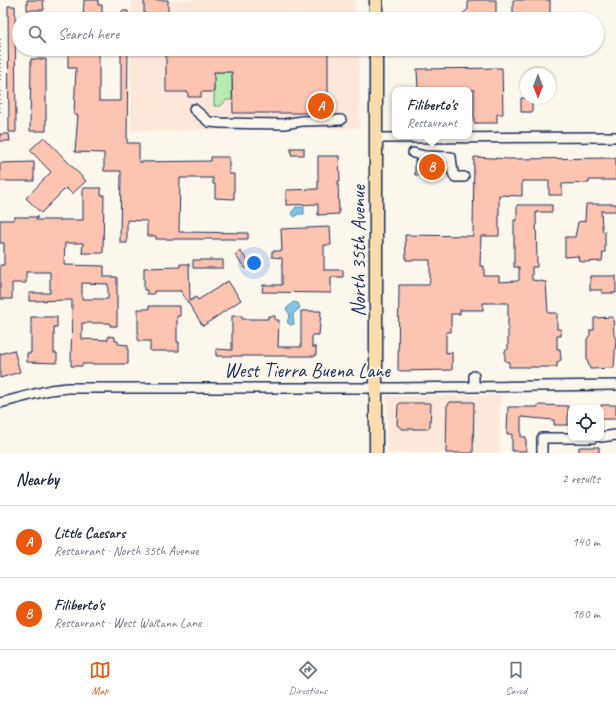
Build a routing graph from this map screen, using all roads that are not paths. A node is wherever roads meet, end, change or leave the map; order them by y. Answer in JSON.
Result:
{"nodes":[{"id":1,"x":376,"y":0,"type":"edge"},
{"id":2,"x":376,"y":12,"type":"edge"},
{"id":3,"x":376,"y":56,"type":"edge"},
{"id":4,"x":194,"y":109,"type":"dead end"},
{"id":5,"x":341,"y":120,"type":"dead end"},
{"id":6,"x":616,"y":137,"type":"edge"},
{"id":7,"x":376,"y":138,"type":"junction"},
{"id":8,"x":392,"y":138,"type":"edge"},
{"id":9,"x":472,"y":138,"type":"edge"},
{"id":10,"x":413,"y":153,"type":"dead end"},
{"id":11,"x":460,"y":177,"type":"dead end"},
{"id":12,"x":474,"y":376,"type":"dead end"},
{"id":13,"x":616,"y":385,"type":"edge"},
{"id":14,"x":474,"y":387,"type":"junction"},
{"id":15,"x":376,"y":388,"type":"junction"},
{"id":16,"x":0,"y":402,"type":"edge"},
{"id":17,"x":616,"y":435,"type":"edge"},
{"id":18,"x":604,"y":437,"type":"edge"},
{"id":19,"x":568,"y":438,"type":"edge"},
{"id":20,"x":376,"y":453,"type":"edge"},
{"id":21,"x":542,"y":453,"type":"edge"}],
"edges":[{"from":1,"to":2,"type":"main road"},
{"from":3,"to":7,"type":"main road","name":"North 35th Avenue"},
{"from":4,"to":5,"type":"street"},
{"from":6,"to":9,"type":"street"},
{"from":7,"to":8,"type":"street"},
{"from":7,"to":15,"type":"main road","name":"North 35th Avenue"},
{"from":10,"to":11,"type":"street"},
{"from":12,"to":14,"type":"street"},
{"from":13,"to":14,"type":"street","name":"West Tierra Buena Lane"},
{"from":14,"to":15,"type":"street","name":"West Tierra Buena Lane"},
{"from":15,"to":16,"type":"street","name":"West Tierra Buena Lane"},
{"from":15,"to":20,"type":"main road","name":"North 35th Avenue"},
{"from":17,"to":18,"type":"street"},
{"from":19,"to":21,"type":"street"}]}
